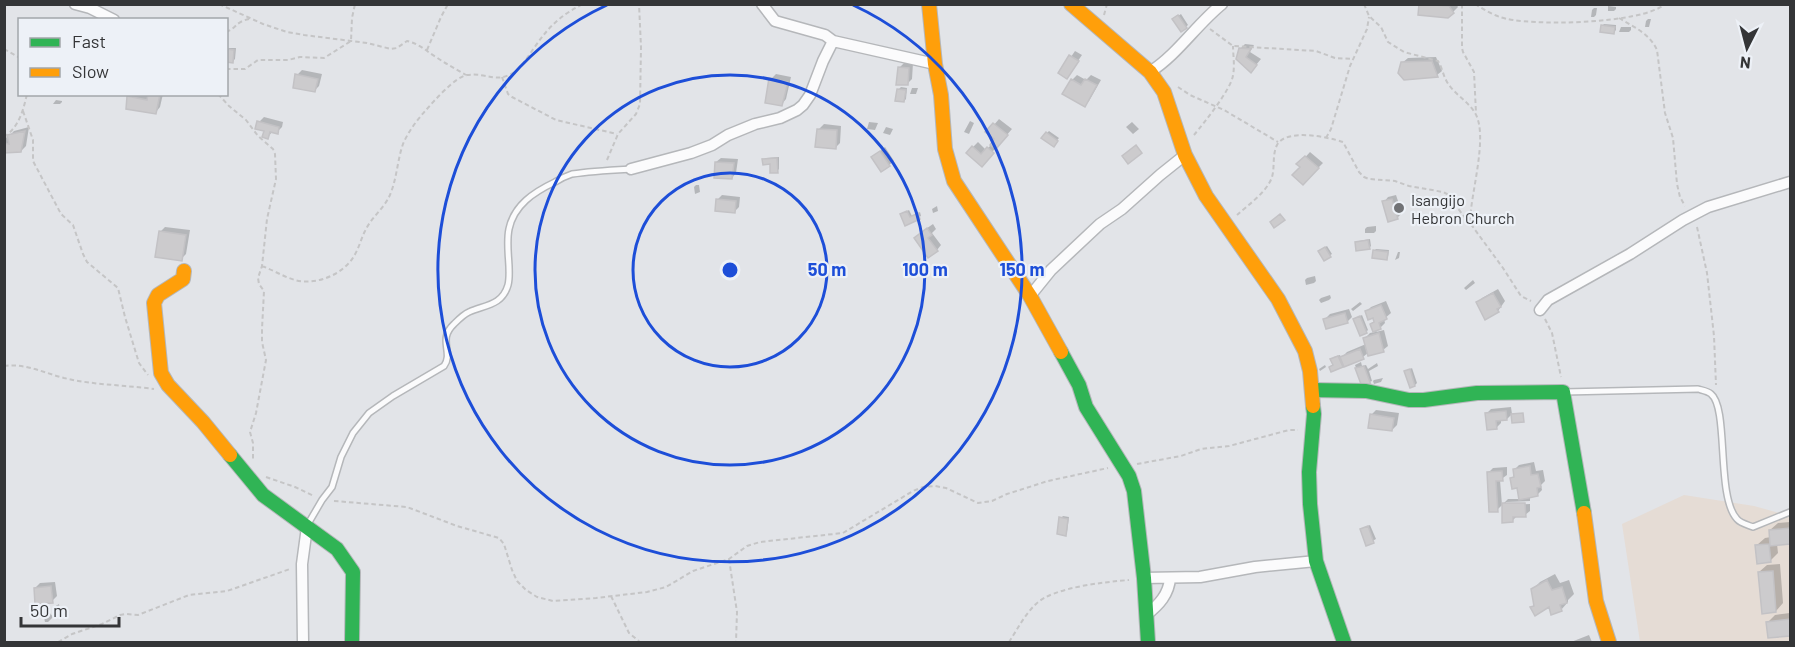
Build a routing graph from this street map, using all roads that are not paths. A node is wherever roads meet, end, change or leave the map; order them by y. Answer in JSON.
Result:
{"nodes":[{"id":1,"x":75,"y":4,"type":"edge"},
{"id":2,"x":762,"y":4,"type":"edge"},
{"id":3,"x":929,"y":4,"type":"edge"},
{"id":4,"x":1071,"y":4,"type":"edge"},
{"id":5,"x":1222,"y":4,"type":"edge"},
{"id":6,"x":110,"y":18,"type":"edge"},
{"id":7,"x":833,"y":41,"type":"junction"},
{"id":8,"x":935,"y":64,"type":"junction"},
{"id":9,"x":1150,"y":72,"type":"junction"},
{"id":10,"x":1184,"y":152,"type":"junction"},
{"id":11,"x":631,"y":168,"type":"joint"},
{"id":12,"x":1791,"y":182,"type":"edge"},
{"id":13,"x":183,"y":271,"type":"dead end"},
{"id":14,"x":1030,"y":296,"type":"junction"},
{"id":15,"x":1540,"y":310,"type":"road end"},
{"id":16,"x":1312,"y":390,"type":"junction"},
{"id":17,"x":1563,"y":392,"type":"junction"},
{"id":18,"x":1791,"y":512,"type":"edge"},
{"id":19,"x":307,"y":527,"type":"junction"},
{"id":20,"x":1316,"y":561,"type":"junction"},
{"id":21,"x":1144,"y":578,"type":"junction"},
{"id":22,"x":1170,"y":578,"type":"junction"},
{"id":23,"x":1146,"y":615,"type":"junction"},
{"id":24,"x":303,"y":642,"type":"edge"},
{"id":25,"x":352,"y":642,"type":"edge"},
{"id":26,"x":1148,"y":642,"type":"edge"},
{"id":27,"x":1344,"y":642,"type":"edge"},
{"id":28,"x":1609,"y":642,"type":"edge"}],
"edges":[{"from":1,"to":6,"type":"street"},
{"from":2,"to":7,"type":"street"},
{"from":3,"to":8,"type":"street"},
{"from":4,"to":9,"type":"street"},
{"from":5,"to":9,"type":"street"},
{"from":7,"to":8,"type":"street"},
{"from":7,"to":11,"type":"street"},
{"from":8,"to":14,"type":"street"},
{"from":9,"to":10,"type":"street"},
{"from":10,"to":14,"type":"street"},
{"from":10,"to":16,"type":"street"},
{"from":11,"to":19,"type":"lane"},
{"from":12,"to":15,"type":"street"},
{"from":13,"to":19,"type":"street"},
{"from":14,"to":21,"type":"street"},
{"from":16,"to":17,"type":"street"},
{"from":16,"to":20,"type":"street"},
{"from":17,"to":18,"type":"lane"},
{"from":17,"to":28,"type":"street"},
{"from":19,"to":24,"type":"street"},
{"from":19,"to":25,"type":"street"},
{"from":20,"to":22,"type":"street"},
{"from":20,"to":27,"type":"street"},
{"from":21,"to":22,"type":"street"},
{"from":21,"to":23,"type":"street"},
{"from":22,"to":23,"type":"street"},
{"from":23,"to":26,"type":"street"}]}
